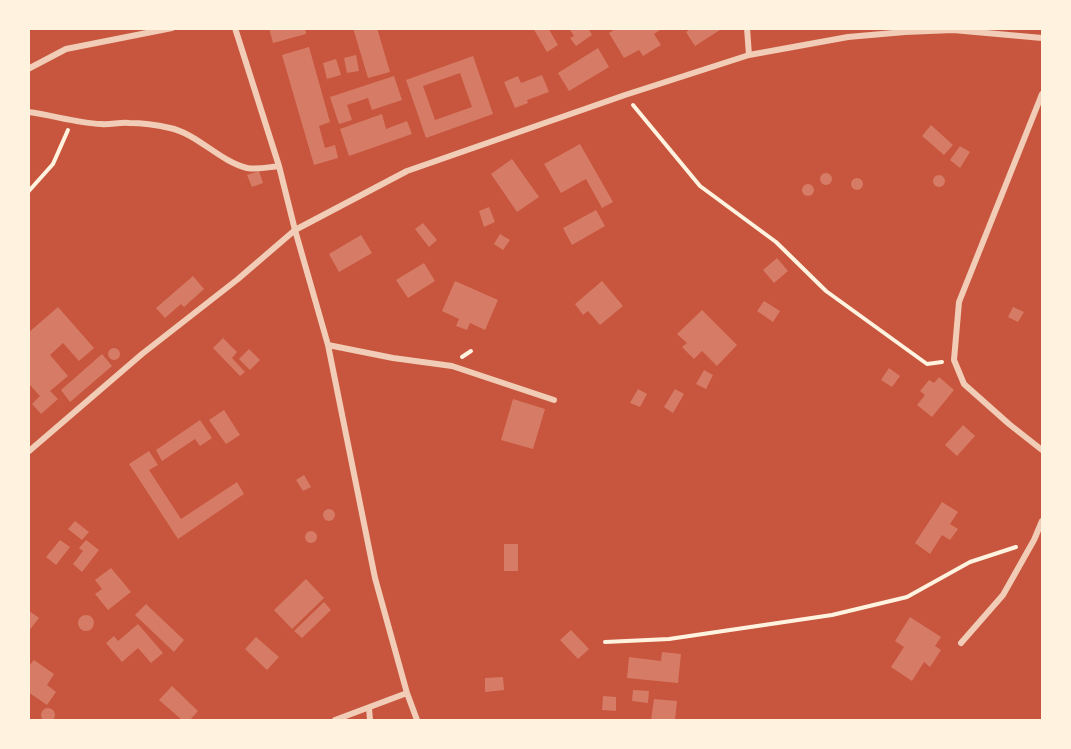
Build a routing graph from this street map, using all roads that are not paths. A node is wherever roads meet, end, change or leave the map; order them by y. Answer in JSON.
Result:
{"nodes":[{"id":1,"x":172,"y":28,"type":"edge"},
{"id":2,"x":235,"y":28,"type":"edge"},
{"id":3,"x":747,"y":28,"type":"edge"},
{"id":4,"x":1042,"y":38,"type":"edge"},
{"id":5,"x":749,"y":55,"type":"junction"},
{"id":6,"x":28,"y":69,"type":"edge"},
{"id":7,"x":1042,"y":94,"type":"edge"},
{"id":8,"x":28,"y":112,"type":"edge"},
{"id":9,"x":279,"y":166,"type":"junction"},
{"id":10,"x":295,"y":230,"type":"junction"},
{"id":11,"x":328,"y":345,"type":"junction"},
{"id":12,"x":554,"y":400,"type":"dead end"},
{"id":13,"x":1042,"y":450,"type":"edge"},
{"id":14,"x":28,"y":452,"type":"edge"},
{"id":15,"x":1042,"y":521,"type":"edge"},
{"id":16,"x":961,"y":643,"type":"dead end"},
{"id":17,"x":407,"y":693,"type":"junction"},
{"id":18,"x":369,"y":708,"type":"junction"},
{"id":19,"x":335,"y":720,"type":"edge"},
{"id":20,"x":370,"y":720,"type":"edge"},
{"id":21,"x":417,"y":720,"type":"edge"}],
"edges":[{"from":1,"to":6,"type":"street"},
{"from":2,"to":9,"type":"street"},
{"from":3,"to":5,"type":"street"},
{"from":4,"to":5,"type":"street"},
{"from":5,"to":10,"type":"street"},
{"from":7,"to":13,"type":"street"},
{"from":8,"to":9,"type":"street"},
{"from":9,"to":10,"type":"street"},
{"from":10,"to":11,"type":"street"},
{"from":10,"to":14,"type":"street"},
{"from":11,"to":12,"type":"street"},
{"from":11,"to":17,"type":"street"},
{"from":15,"to":16,"type":"street"},
{"from":17,"to":18,"type":"street"},
{"from":17,"to":21,"type":"street"},
{"from":18,"to":19,"type":"street"},
{"from":18,"to":20,"type":"street"}]}
